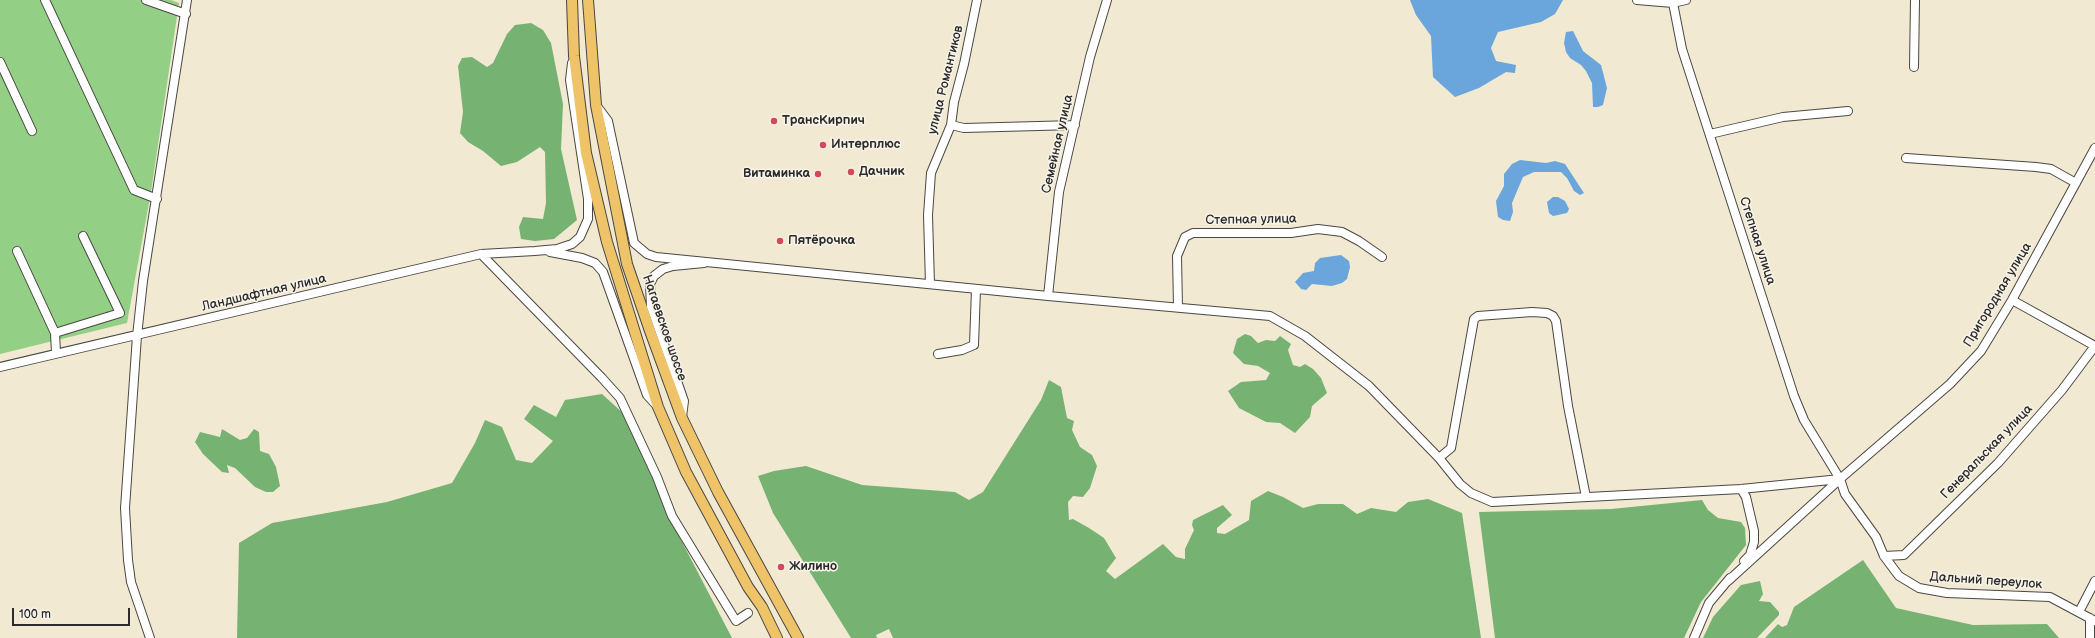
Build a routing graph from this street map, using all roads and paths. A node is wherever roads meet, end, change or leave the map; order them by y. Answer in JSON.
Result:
{"nodes":[{"id":1,"x":45,"y":0,"type":"edge"},
{"id":2,"x":146,"y":0,"type":"edge"},
{"id":3,"x":188,"y":0,"type":"edge"},
{"id":4,"x":572,"y":0,"type":"edge"},
{"id":5,"x":588,"y":0,"type":"edge"},
{"id":6,"x":977,"y":0,"type":"edge"},
{"id":7,"x":1107,"y":0,"type":"edge"},
{"id":8,"x":1637,"y":0,"type":"edge"},
{"id":9,"x":1686,"y":0,"type":"edge"},
{"id":10,"x":1915,"y":0,"type":"edge"},
{"id":11,"x":1673,"y":3,"type":"junction"},
{"id":12,"x":186,"y":14,"type":"junction"},
{"id":13,"x":574,"y":56,"type":"junction"},
{"id":14,"x":0,"y":62,"type":"edge"},
{"id":15,"x":1914,"y":67,"type":"dead end"},
{"id":16,"x":596,"y":105,"type":"junction"},
{"id":17,"x":1848,"y":111,"type":"dead end"},
{"id":18,"x":950,"y":125,"type":"junction"},
{"id":19,"x":1075,"y":125,"type":"junction"},
{"id":20,"x":32,"y":131,"type":"dead end"},
{"id":21,"x":1710,"y":134,"type":"junction"},
{"id":22,"x":2095,"y":148,"type":"edge"},
{"id":23,"x":1906,"y":158,"type":"dead end"},
{"id":24,"x":2076,"y":183,"type":"junction"},
{"id":25,"x":157,"y":199,"type":"junction"},
{"id":26,"x":83,"y":236,"type":"dead end"},
{"id":27,"x":17,"y":251,"type":"dead end"},
{"id":28,"x":535,"y":251,"type":"junction"},
{"id":29,"x":481,"y":254,"type":"junction"},
{"id":30,"x":1382,"y":257,"type":"dead end"},
{"id":31,"x":712,"y":262,"type":"junction"},
{"id":32,"x":930,"y":284,"type":"junction"},
{"id":33,"x":976,"y":289,"type":"junction"},
{"id":34,"x":1048,"y":296,"type":"junction"},
{"id":35,"x":2012,"y":300,"type":"junction"},
{"id":36,"x":1178,"y":307,"type":"junction"},
{"id":37,"x":55,"y":333,"type":"junction"},
{"id":38,"x":137,"y":336,"type":"junction"},
{"id":39,"x":2095,"y":346,"type":"edge"},
{"id":40,"x":56,"y":353,"type":"junction"},
{"id":41,"x":938,"y":354,"type":"dead end"},
{"id":42,"x":0,"y":367,"type":"edge"},
{"id":43,"x":658,"y":407,"type":"junction"},
{"id":44,"x":682,"y":418,"type":"junction"},
{"id":45,"x":1439,"y":458,"type":"junction"},
{"id":46,"x":1840,"y":479,"type":"junction"},
{"id":47,"x":1741,"y":489,"type":"junction"},
{"id":48,"x":1586,"y":497,"type":"junction"},
{"id":49,"x":1884,"y":556,"type":"junction"},
{"id":50,"x":1728,"y":581,"type":"junction"},
{"id":51,"x":2095,"y":581,"type":"edge"},
{"id":52,"x":2079,"y":612,"type":"junction"},
{"id":53,"x":748,"y":613,"type":"dead end"},
{"id":54,"x":2093,"y":619,"type":"edge"},
{"id":55,"x":150,"y":638,"type":"edge"},
{"id":56,"x":777,"y":638,"type":"edge"},
{"id":57,"x":798,"y":638,"type":"edge"},
{"id":58,"x":1694,"y":638,"type":"edge"},
{"id":59,"x":2090,"y":638,"type":"edge"}],
"edges":[{"from":1,"to":25,"type":"street"},
{"from":2,"to":12,"type":"street"},
{"from":3,"to":12,"type":"street"},
{"from":4,"to":13,"type":"main road"},
{"from":5,"to":16,"type":"main road","name":"Нагаевское шоссе"},
{"from":6,"to":18,"type":"street","name":"улица Романтиков"},
{"from":7,"to":19,"type":"street","name":"Семейная улица"},
{"from":8,"to":11,"type":"street"},
{"from":9,"to":11,"type":"street"},
{"from":10,"to":15,"type":"street"},
{"from":11,"to":21,"type":"street","name":"Степная улица"},
{"from":12,"to":25,"type":"street"},
{"from":13,"to":28,"type":"street"},
{"from":13,"to":43,"type":"main road"},
{"from":14,"to":20,"type":"street"},
{"from":16,"to":31,"type":"street"},
{"from":16,"to":44,"type":"main road","name":"Нагаевское шоссе"},
{"from":17,"to":21,"type":"street"},
{"from":18,"to":19,"type":"street"},
{"from":18,"to":32,"type":"street","name":"улица Романтиков"},
{"from":19,"to":34,"type":"street","name":"Семейная улица"},
{"from":21,"to":46,"type":"street","name":"Степная улица"},
{"from":22,"to":24,"type":"street","name":"Пригородная улица"},
{"from":23,"to":24,"type":"street"},
{"from":24,"to":35,"type":"street","name":"Пригородная улица"},
{"from":25,"to":38,"type":"street"},
{"from":26,"to":37,"type":"street"},
{"from":27,"to":37,"type":"street"},
{"from":28,"to":29,"type":"street","name":"Ландшафтная улица"},
{"from":28,"to":43,"type":"street"},
{"from":29,"to":38,"type":"street","name":"Ландшафтная улица"},
{"from":29,"to":53,"type":"street"},
{"from":30,"to":36,"type":"street","name":"Степная улица"},
{"from":31,"to":32,"type":"street"},
{"from":31,"to":44,"type":"street"},
{"from":32,"to":33,"type":"street"},
{"from":33,"to":34,"type":"street"},
{"from":33,"to":41,"type":"street"},
{"from":34,"to":36,"type":"street"},
{"from":35,"to":39,"type":"street"},
{"from":35,"to":46,"type":"street","name":"Пригородная улица"},
{"from":36,"to":45,"type":"street"},
{"from":37,"to":40,"type":"street"},
{"from":38,"to":40,"type":"street","name":"Ландшафтная улица"},
{"from":38,"to":55,"type":"street"},
{"from":39,"to":49,"type":"street","name":"Генеральская улица"},
{"from":40,"to":42,"type":"street","name":"Ландшафтная улица"},
{"from":43,"to":56,"type":"main road"},
{"from":44,"to":57,"type":"main road","name":"Нагаевское шоссе"},
{"from":45,"to":48,"type":"street"},
{"from":45,"to":48,"type":"street"},
{"from":46,"to":47,"type":"street"},
{"from":46,"to":49,"type":"street","name":"Степная улица"},
{"from":46,"to":50,"type":"street","name":"Пригородная улица"},
{"from":47,"to":48,"type":"street"},
{"from":47,"to":50,"type":"street"},
{"from":49,"to":52,"type":"street","name":"Дальний переулок"},
{"from":50,"to":58,"type":"street"},
{"from":51,"to":52,"type":"street"},
{"from":52,"to":54,"type":"street","name":"Дальний переулок"},
{"from":54,"to":59,"type":"street"}]}
